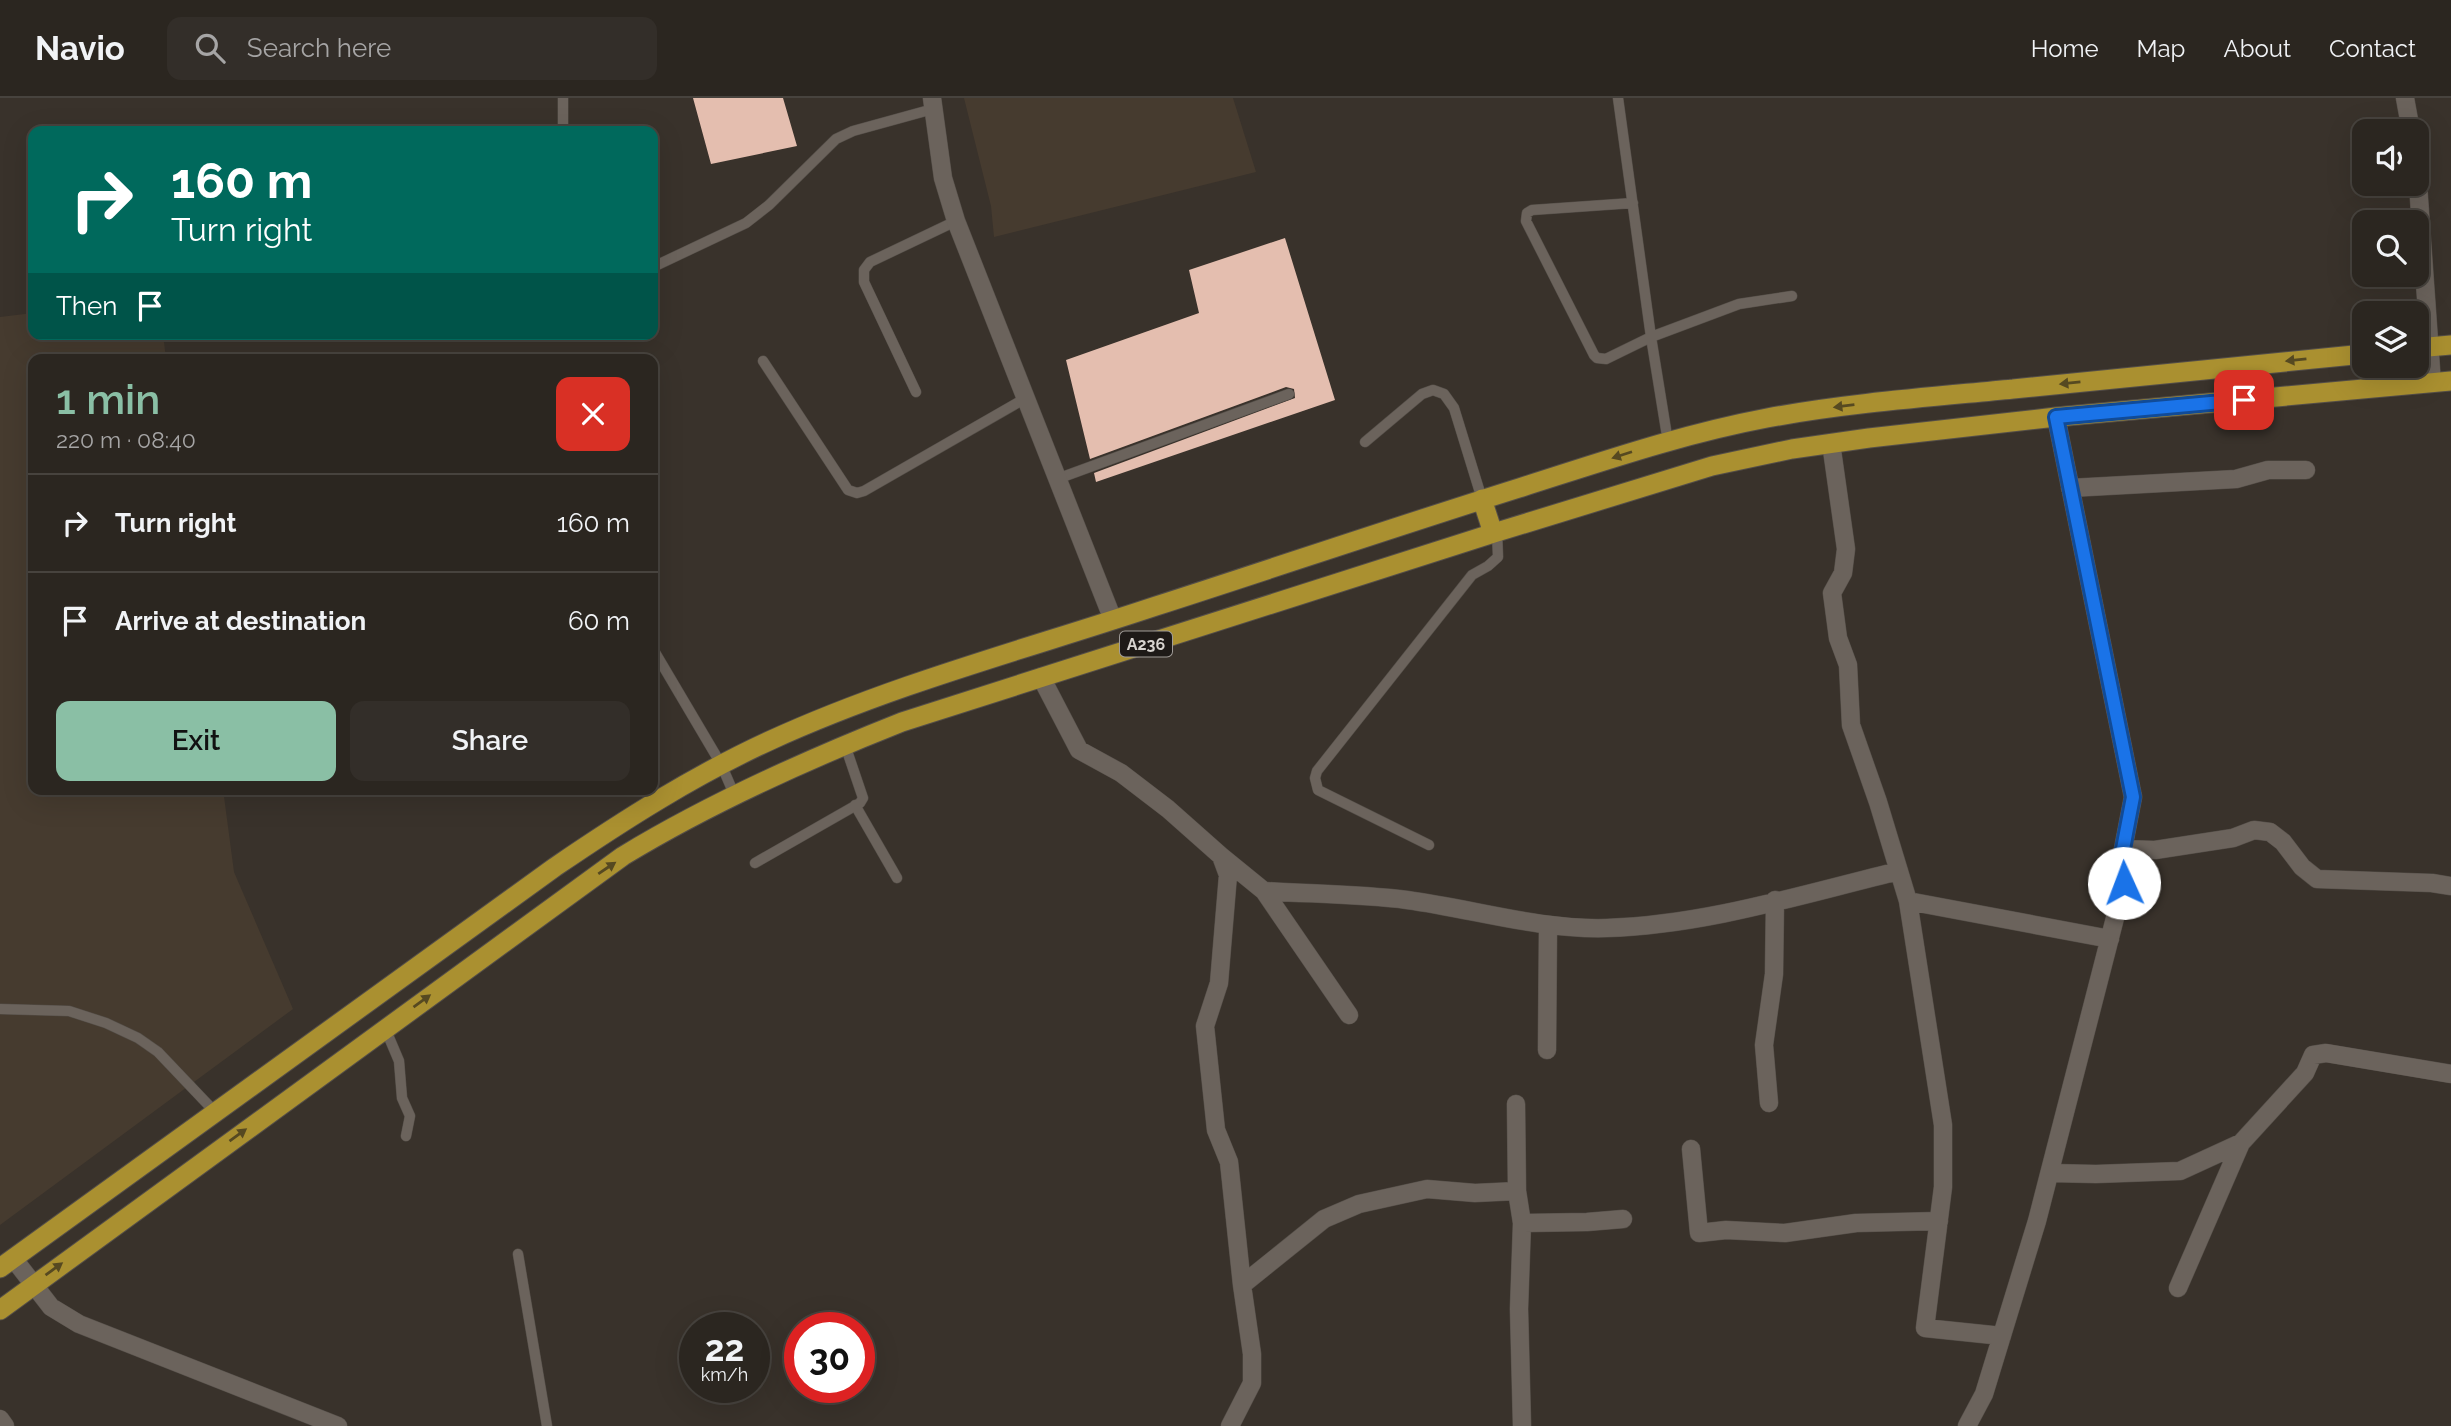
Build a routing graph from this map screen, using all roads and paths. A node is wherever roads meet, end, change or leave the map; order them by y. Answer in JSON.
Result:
{"nodes":[{"id":1,"x":563,"y":98,"type":"edge"},
{"id":2,"x":1618,"y":98,"type":"edge"},
{"id":3,"x":2405,"y":98,"type":"edge"},
{"id":4,"x":932,"y":104,"type":"edge"},
{"id":5,"x":2409,"y":119,"type":"edge"},
{"id":6,"x":563,"y":126,"type":"edge"},
{"id":7,"x":2418,"y":196,"type":"edge"},
{"id":8,"x":1633,"y":202,"type":"junction"},
{"id":9,"x":956,"y":221,"type":"junction"},
{"id":10,"x":658,"y":265,"type":"edge"},
{"id":11,"x":1792,"y":296,"type":"dead end"},
{"id":12,"x":2421,"y":301,"type":"edge"},
{"id":13,"x":1651,"y":337,"type":"junction"},
{"id":14,"x":2451,"y":345,"type":"edge"},
{"id":15,"x":2429,"y":347,"type":"edge"},
{"id":16,"x":2352,"y":355,"type":"edge"},
{"id":17,"x":2429,"y":359,"type":"edge"},
{"id":18,"x":763,"y":361,"type":"dead end"},
{"id":19,"x":2441,"y":382,"type":"edge"},
{"id":20,"x":916,"y":392,"type":"dead end"},
{"id":21,"x":1289,"y":394,"type":"dead end"},
{"id":22,"x":1026,"y":398,"type":"junction"},
{"id":23,"x":2056,"y":417,"type":"junction"},
{"id":24,"x":1706,"y":432,"type":"junction"},
{"id":25,"x":1365,"y":442,"type":"dead end"},
{"id":26,"x":1668,"y":442,"type":"junction"},
{"id":27,"x":1830,"y":443,"type":"junction"},
{"id":28,"x":1713,"y":466,"type":"junction"},
{"id":29,"x":2306,"y":470,"type":"dead end"},
{"id":30,"x":1058,"y":479,"type":"junction"},
{"id":31,"x":2070,"y":488,"type":"junction"},
{"id":32,"x":1482,"y":499,"type":"junction"},
{"id":33,"x":1495,"y":532,"type":"junction"},
{"id":34,"x":1113,"y":620,"type":"junction"},
{"id":35,"x":658,"y":657,"type":"edge"},
{"id":36,"x":1041,"y":677,"type":"junction"},
{"id":37,"x":845,"y":744,"type":"junction"},
{"id":38,"x":721,"y":764,"type":"junction"},
{"id":39,"x":734,"y":794,"type":"junction"},
{"id":40,"x":855,"y":805,"type":"junction"},
{"id":41,"x":1429,"y":845,"type":"dead end"},
{"id":42,"x":2123,"y":849,"type":"junction"},
{"id":43,"x":1221,"y":856,"type":"junction"},
{"id":44,"x":755,"y":863,"type":"dead end"},
{"id":45,"x":1899,"y":871,"type":"junction"},
{"id":46,"x":897,"y":878,"type":"dead end"},
{"id":47,"x":2451,"y":886,"type":"edge"},
{"id":48,"x":1264,"y":891,"type":"junction"},
{"id":49,"x":1775,"y":900,"type":"junction"},
{"id":50,"x":1908,"y":901,"type":"junction"},
{"id":51,"x":1548,"y":926,"type":"junction"},
{"id":52,"x":2110,"y":939,"type":"junction"},
{"id":53,"x":0,"y":1009,"type":"edge"},
{"id":54,"x":1349,"y":1015,"type":"dead end"},
{"id":55,"x":385,"y":1028,"type":"junction"},
{"id":56,"x":1547,"y":1050,"type":"dead end"},
{"id":57,"x":2451,"y":1074,"type":"edge"},
{"id":58,"x":1769,"y":1103,"type":"dead end"},
{"id":59,"x":1516,"y":1104,"type":"dead end"},
{"id":60,"x":216,"y":1113,"type":"junction"},
{"id":61,"x":406,"y":1136,"type":"dead end"},
{"id":62,"x":2241,"y":1143,"type":"junction"},
{"id":63,"x":1691,"y":1149,"type":"dead end"},
{"id":64,"x":2050,"y":1173,"type":"junction"},
{"id":65,"x":1517,"y":1191,"type":"junction"},
{"id":66,"x":1623,"y":1219,"type":"dead end"},
{"id":67,"x":1939,"y":1221,"type":"junction"},
{"id":68,"x":1522,"y":1223,"type":"junction"},
{"id":69,"x":518,"y":1254,"type":"dead end"},
{"id":70,"x":6,"y":1263,"type":"edge"},
{"id":71,"x":32,"y":1285,"type":"junction"},
{"id":72,"x":1242,"y":1285,"type":"junction"},
{"id":73,"x":2178,"y":1288,"type":"dead end"},
{"id":74,"x":0,"y":1310,"type":"edge"},
{"id":75,"x":2002,"y":1336,"type":"junction"},
{"id":76,"x":0,"y":1419,"type":"edge"},
{"id":77,"x":5,"y":1426,"type":"edge"},
{"id":78,"x":338,"y":1426,"type":"edge"},
{"id":79,"x":547,"y":1426,"type":"edge"},
{"id":80,"x":1230,"y":1426,"type":"edge"},
{"id":81,"x":1522,"y":1426,"type":"edge"},
{"id":82,"x":1967,"y":1426,"type":"edge"}],
"edges":[{"from":1,"to":6,"type":"lane"},
{"from":2,"to":8,"type":"lane"},
{"from":3,"to":5,"type":"street"},
{"from":4,"to":9,"type":"street"},
{"from":4,"to":10,"type":"lane"},
{"from":7,"to":12,"type":"street"},
{"from":8,"to":13,"type":"lane"},
{"from":8,"to":13,"type":"lane"},
{"from":9,"to":20,"type":"lane"},
{"from":9,"to":22,"type":"street"},
{"from":11,"to":13,"type":"lane"},
{"from":13,"to":26,"type":"lane"},
{"from":14,"to":15,"type":"highway"},
{"from":16,"to":24,"type":"highway","number":"A236","one_way":true},
{"from":17,"to":19,"type":"street"},
{"from":18,"to":22,"type":"lane"},
{"from":19,"to":23,"type":"highway","number":"A236"},
{"from":21,"to":30,"type":"lane"},
{"from":22,"to":30,"type":"street"},
{"from":23,"to":27,"type":"highway","number":"A236"},
{"from":23,"to":31,"type":"street"},
{"from":24,"to":26,"type":"highway","number":"A236"},
{"from":24,"to":28,"type":"highway"},
{"from":25,"to":32,"type":"lane"},
{"from":26,"to":32,"type":"highway","number":"A236","one_way":true},
{"from":27,"to":28,"type":"highway","number":"A236"},
{"from":27,"to":45,"type":"street"},
{"from":28,"to":33,"type":"highway","number":"A236"},
{"from":29,"to":31,"type":"street"},
{"from":30,"to":34,"type":"street"},
{"from":31,"to":42,"type":"street"},
{"from":32,"to":33,"type":"highway"},
{"from":32,"to":34,"type":"highway","number":"A236"},
{"from":33,"to":36,"type":"highway","number":"A236"},
{"from":33,"to":41,"type":"lane"},
{"from":34,"to":38,"type":"highway","number":"A236"},
{"from":35,"to":38,"type":"lane"},
{"from":36,"to":37,"type":"highway","number":"A236"},
{"from":36,"to":43,"type":"street"},
{"from":37,"to":39,"type":"highway","number":"A236"},
{"from":37,"to":40,"type":"lane"},
{"from":38,"to":39,"type":"lane"},
{"from":38,"to":60,"type":"highway","number":"A236"},
{"from":55,"to":39,"type":"highway","number":"A236","one_way":true},
{"from":40,"to":44,"type":"lane"},
{"from":40,"to":46,"type":"lane"},
{"from":42,"to":47,"type":"street"},
{"from":42,"to":52,"type":"street"},
{"from":43,"to":48,"type":"street"},
{"from":43,"to":72,"type":"street"},
{"from":45,"to":49,"type":"street"},
{"from":45,"to":50,"type":"street"},
{"from":48,"to":51,"type":"street"},
{"from":48,"to":54,"type":"street"},
{"from":49,"to":51,"type":"street"},
{"from":49,"to":58,"type":"street"},
{"from":50,"to":52,"type":"street"},
{"from":50,"to":67,"type":"street"},
{"from":51,"to":56,"type":"street"},
{"from":52,"to":64,"type":"street"},
{"from":53,"to":60,"type":"lane"},
{"from":55,"to":61,"type":"lane"},
{"from":71,"to":55,"type":"highway","number":"A236","one_way":true},
{"from":57,"to":62,"type":"street"},
{"from":59,"to":65,"type":"street"},
{"from":60,"to":70,"type":"highway","number":"A236"},
{"from":62,"to":64,"type":"street"},
{"from":62,"to":73,"type":"street"},
{"from":63,"to":67,"type":"street"},
{"from":64,"to":75,"type":"street"},
{"from":65,"to":68,"type":"street"},
{"from":65,"to":72,"type":"street"},
{"from":66,"to":68,"type":"street"},
{"from":67,"to":75,"type":"street"},
{"from":68,"to":81,"type":"street"},
{"from":69,"to":79,"type":"lane"},
{"from":70,"to":71,"type":"street"},
{"from":71,"to":74,"type":"highway","number":"A236"},
{"from":71,"to":78,"type":"street"},
{"from":72,"to":80,"type":"street"},
{"from":75,"to":82,"type":"street"},
{"from":76,"to":77,"type":"street"}]}
